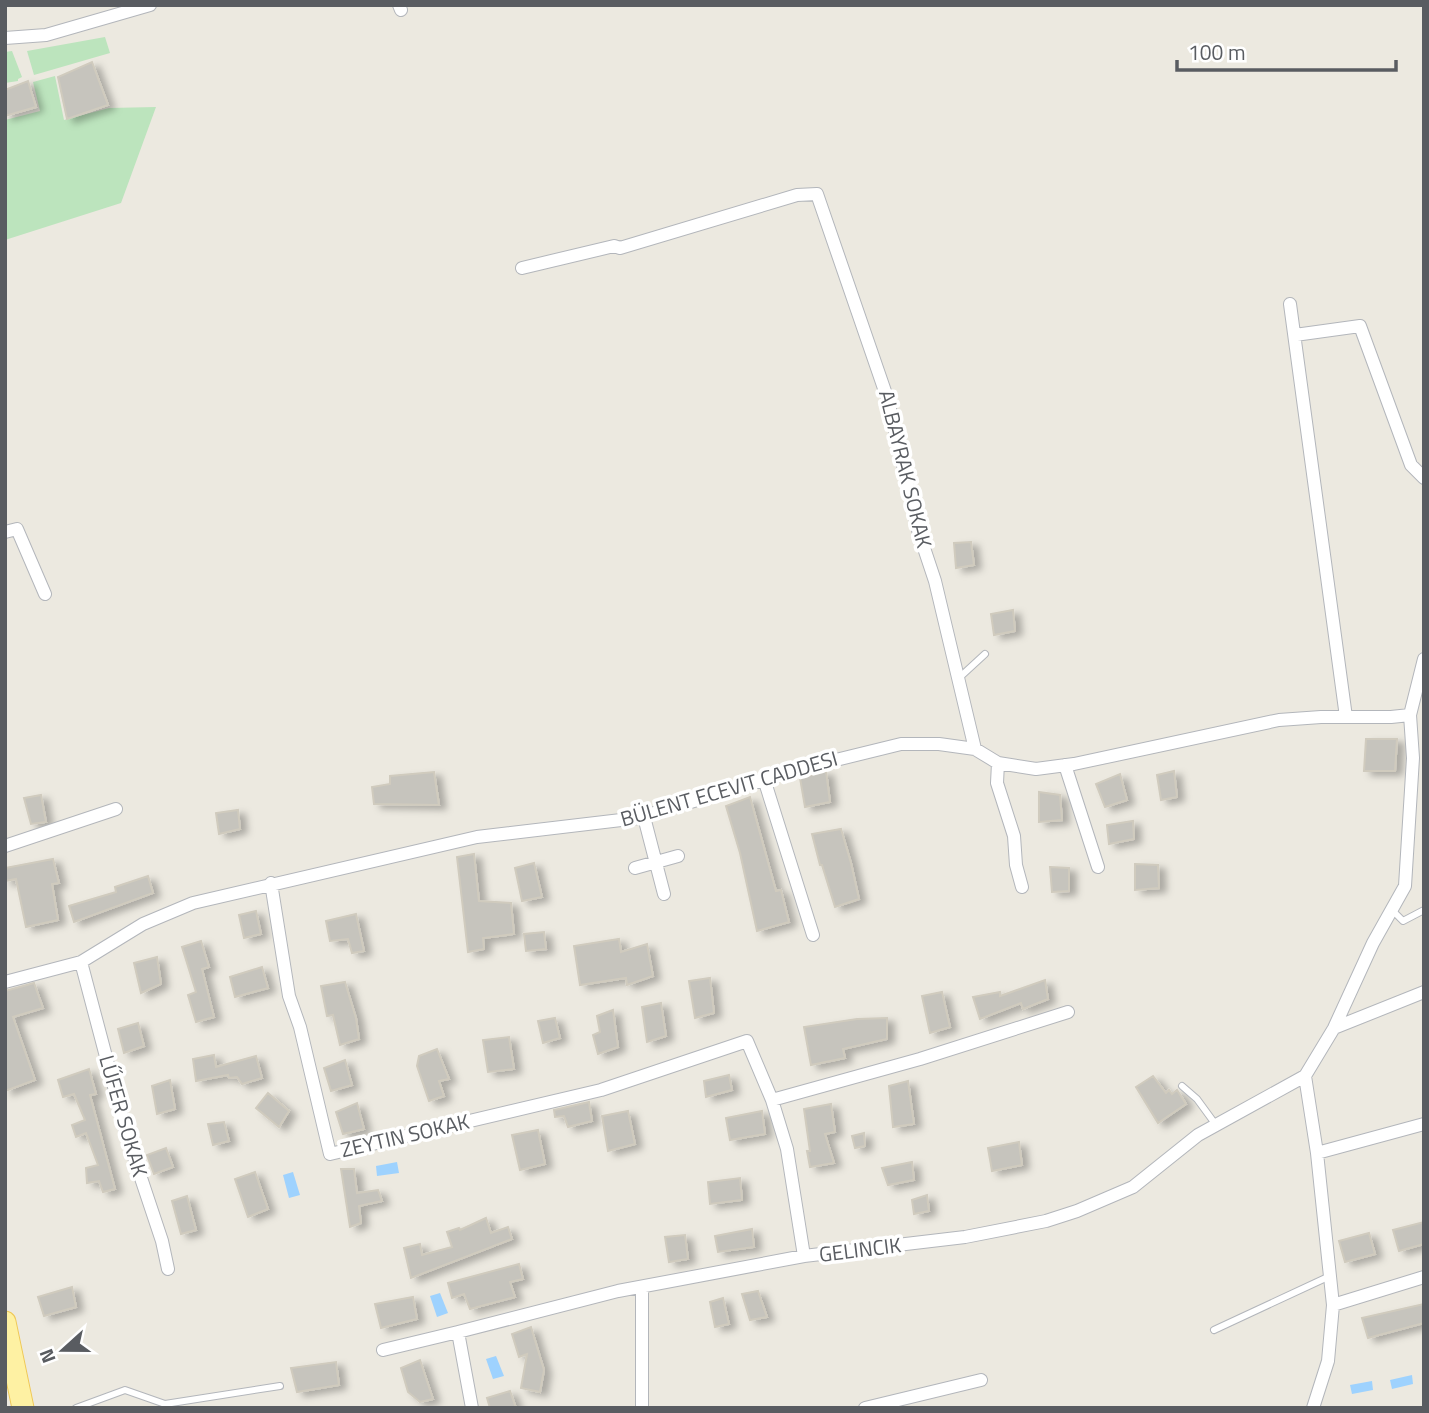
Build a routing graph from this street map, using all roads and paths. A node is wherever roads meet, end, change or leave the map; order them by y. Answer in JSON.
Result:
{"nodes":[{"id":1,"x":150,"y":5,"type":"edge"},
{"id":2,"x":122,"y":9,"type":"edge"},
{"id":3,"x":5,"y":38,"type":"edge"},
{"id":4,"x":522,"y":268,"type":"dead end"},
{"id":5,"x":1290,"y":304,"type":"dead end"},
{"id":6,"x":1295,"y":335,"type":"junction"},
{"id":7,"x":1424,"y":478,"type":"edge"},
{"id":8,"x":5,"y":532,"type":"edge"},
{"id":9,"x":45,"y":594,"type":"dead end"},
{"id":10,"x":985,"y":654,"type":"dead end"},
{"id":11,"x":1424,"y":659,"type":"edge"},
{"id":12,"x":958,"y":679,"type":"junction"},
{"id":13,"x":1410,"y":715,"type":"junction"},
{"id":14,"x":1346,"y":717,"type":"junction"},
{"id":15,"x":975,"y":749,"type":"junction"},
{"id":16,"x":998,"y":764,"type":"junction"},
{"id":17,"x":1065,"y":765,"type":"junction"},
{"id":18,"x":764,"y":779,"type":"junction"},
{"id":19,"x":116,"y":809,"type":"dead end"},
{"id":20,"x":643,"y":817,"type":"junction"},
{"id":21,"x":5,"y":846,"type":"edge"},
{"id":22,"x":678,"y":856,"type":"dead end"},
{"id":23,"x":655,"y":861,"type":"junction"},
{"id":24,"x":1098,"y":867,"type":"dead end"},
{"id":25,"x":635,"y":868,"type":"dead end"},
{"id":26,"x":271,"y":883,"type":"junction"},
{"id":27,"x":1022,"y":887,"type":"dead end"},
{"id":28,"x":664,"y":894,"type":"dead end"},
{"id":29,"x":1424,"y":910,"type":"edge"},
{"id":30,"x":1392,"y":911,"type":"junction"},
{"id":31,"x":813,"y":935,"type":"dead end"},
{"id":32,"x":81,"y":962,"type":"junction"},
{"id":33,"x":5,"y":982,"type":"edge"},
{"id":34,"x":1424,"y":992,"type":"edge"},
{"id":35,"x":1068,"y":1013,"type":"dead end"},
{"id":36,"x":1334,"y":1028,"type":"junction"},
{"id":37,"x":1305,"y":1076,"type":"junction"},
{"id":38,"x":1182,"y":1086,"type":"dead end"},
{"id":39,"x":772,"y":1100,"type":"junction"},
{"id":40,"x":1424,"y":1124,"type":"edge"},
{"id":41,"x":1216,"y":1125,"type":"junction"},
{"id":42,"x":1317,"y":1153,"type":"junction"},
{"id":43,"x":804,"y":1256,"type":"junction"},
{"id":44,"x":168,"y":1269,"type":"dead end"},
{"id":45,"x":1330,"y":1276,"type":"junction"},
{"id":46,"x":1424,"y":1277,"type":"edge"},
{"id":47,"x":642,"y":1288,"type":"junction"},
{"id":48,"x":1332,"y":1305,"type":"junction"},
{"id":49,"x":5,"y":1322,"type":"edge"},
{"id":50,"x":1214,"y":1330,"type":"dead end"},
{"id":51,"x":458,"y":1332,"type":"junction"},
{"id":52,"x":383,"y":1350,"type":"dead end"},
{"id":53,"x":981,"y":1380,"type":"dead end"},
{"id":54,"x":280,"y":1386,"type":"dead end"},
{"id":55,"x":23,"y":1408,"type":"edge"},
{"id":56,"x":76,"y":1408,"type":"edge"},
{"id":57,"x":472,"y":1408,"type":"edge"},
{"id":58,"x":642,"y":1408,"type":"edge"},
{"id":59,"x":865,"y":1408,"type":"edge"},
{"id":60,"x":1312,"y":1408,"type":"edge"}],
"edges":[{"from":1,"to":2,"type":"street"},
{"from":2,"to":3,"type":"street"},
{"from":4,"to":12,"type":"street","name":"ALBAYRAK SOKAK"},
{"from":5,"to":6,"type":"street"},
{"from":6,"to":7,"type":"street"},
{"from":6,"to":14,"type":"street"},
{"from":8,"to":9,"type":"street"},
{"from":10,"to":12,"type":"lane"},
{"from":11,"to":13,"type":"street"},
{"from":12,"to":15,"type":"street","name":"ALBAYRAK SOKAK"},
{"from":13,"to":14,"type":"street","name":"BÜLENT ECEVIT CADDESI"},
{"from":13,"to":30,"type":"street"},
{"from":14,"to":17,"type":"street","name":"BÜLENT ECEVIT CADDESI"},
{"from":15,"to":16,"type":"street","name":"BÜLENT ECEVIT CADDESI"},
{"from":15,"to":18,"type":"street","name":"BÜLENT ECEVIT CADDESI"},
{"from":16,"to":17,"type":"street","name":"BÜLENT ECEVIT CADDESI"},
{"from":16,"to":27,"type":"street"},
{"from":17,"to":24,"type":"street"},
{"from":18,"to":20,"type":"street","name":"BÜLENT ECEVIT CADDESI"},
{"from":18,"to":31,"type":"street"},
{"from":19,"to":21,"type":"street"},
{"from":20,"to":23,"type":"street"},
{"from":20,"to":26,"type":"street","name":"BÜLENT ECEVIT CADDESI"},
{"from":22,"to":23,"type":"street"},
{"from":23,"to":25,"type":"street"},
{"from":23,"to":28,"type":"street"},
{"from":26,"to":32,"type":"street","name":"BÜLENT ECEVIT CADDESI"},
{"from":26,"to":39,"type":"street","name":"ZEYTIN SOKAK"},
{"from":29,"to":30,"type":"lane"},
{"from":30,"to":36,"type":"street"},
{"from":32,"to":33,"type":"street","name":"BÜLENT ECEVIT CADDESI"},
{"from":32,"to":44,"type":"street","name":"LŰFER SOKAK"},
{"from":34,"to":36,"type":"street"},
{"from":35,"to":39,"type":"street"},
{"from":36,"to":37,"type":"street"},
{"from":37,"to":41,"type":"street","name":"GELINCIK"},
{"from":37,"to":42,"type":"street"},
{"from":38,"to":41,"type":"lane"},
{"from":39,"to":43,"type":"street"},
{"from":40,"to":42,"type":"street"},
{"from":41,"to":43,"type":"street","name":"GELINCIK"},
{"from":42,"to":45,"type":"street"},
{"from":43,"to":47,"type":"street","name":"GELINCIK"},
{"from":45,"to":48,"type":"street"},
{"from":45,"to":50,"type":"lane"},
{"from":46,"to":48,"type":"street"},
{"from":47,"to":51,"type":"street","name":"GELINCIK"},
{"from":47,"to":58,"type":"street"},
{"from":48,"to":60,"type":"street"},
{"from":49,"to":55,"type":"main road"},
{"from":51,"to":52,"type":"street","name":"GELINCIK"},
{"from":51,"to":57,"type":"street"},
{"from":53,"to":59,"type":"street"},
{"from":54,"to":56,"type":"lane"}]}
